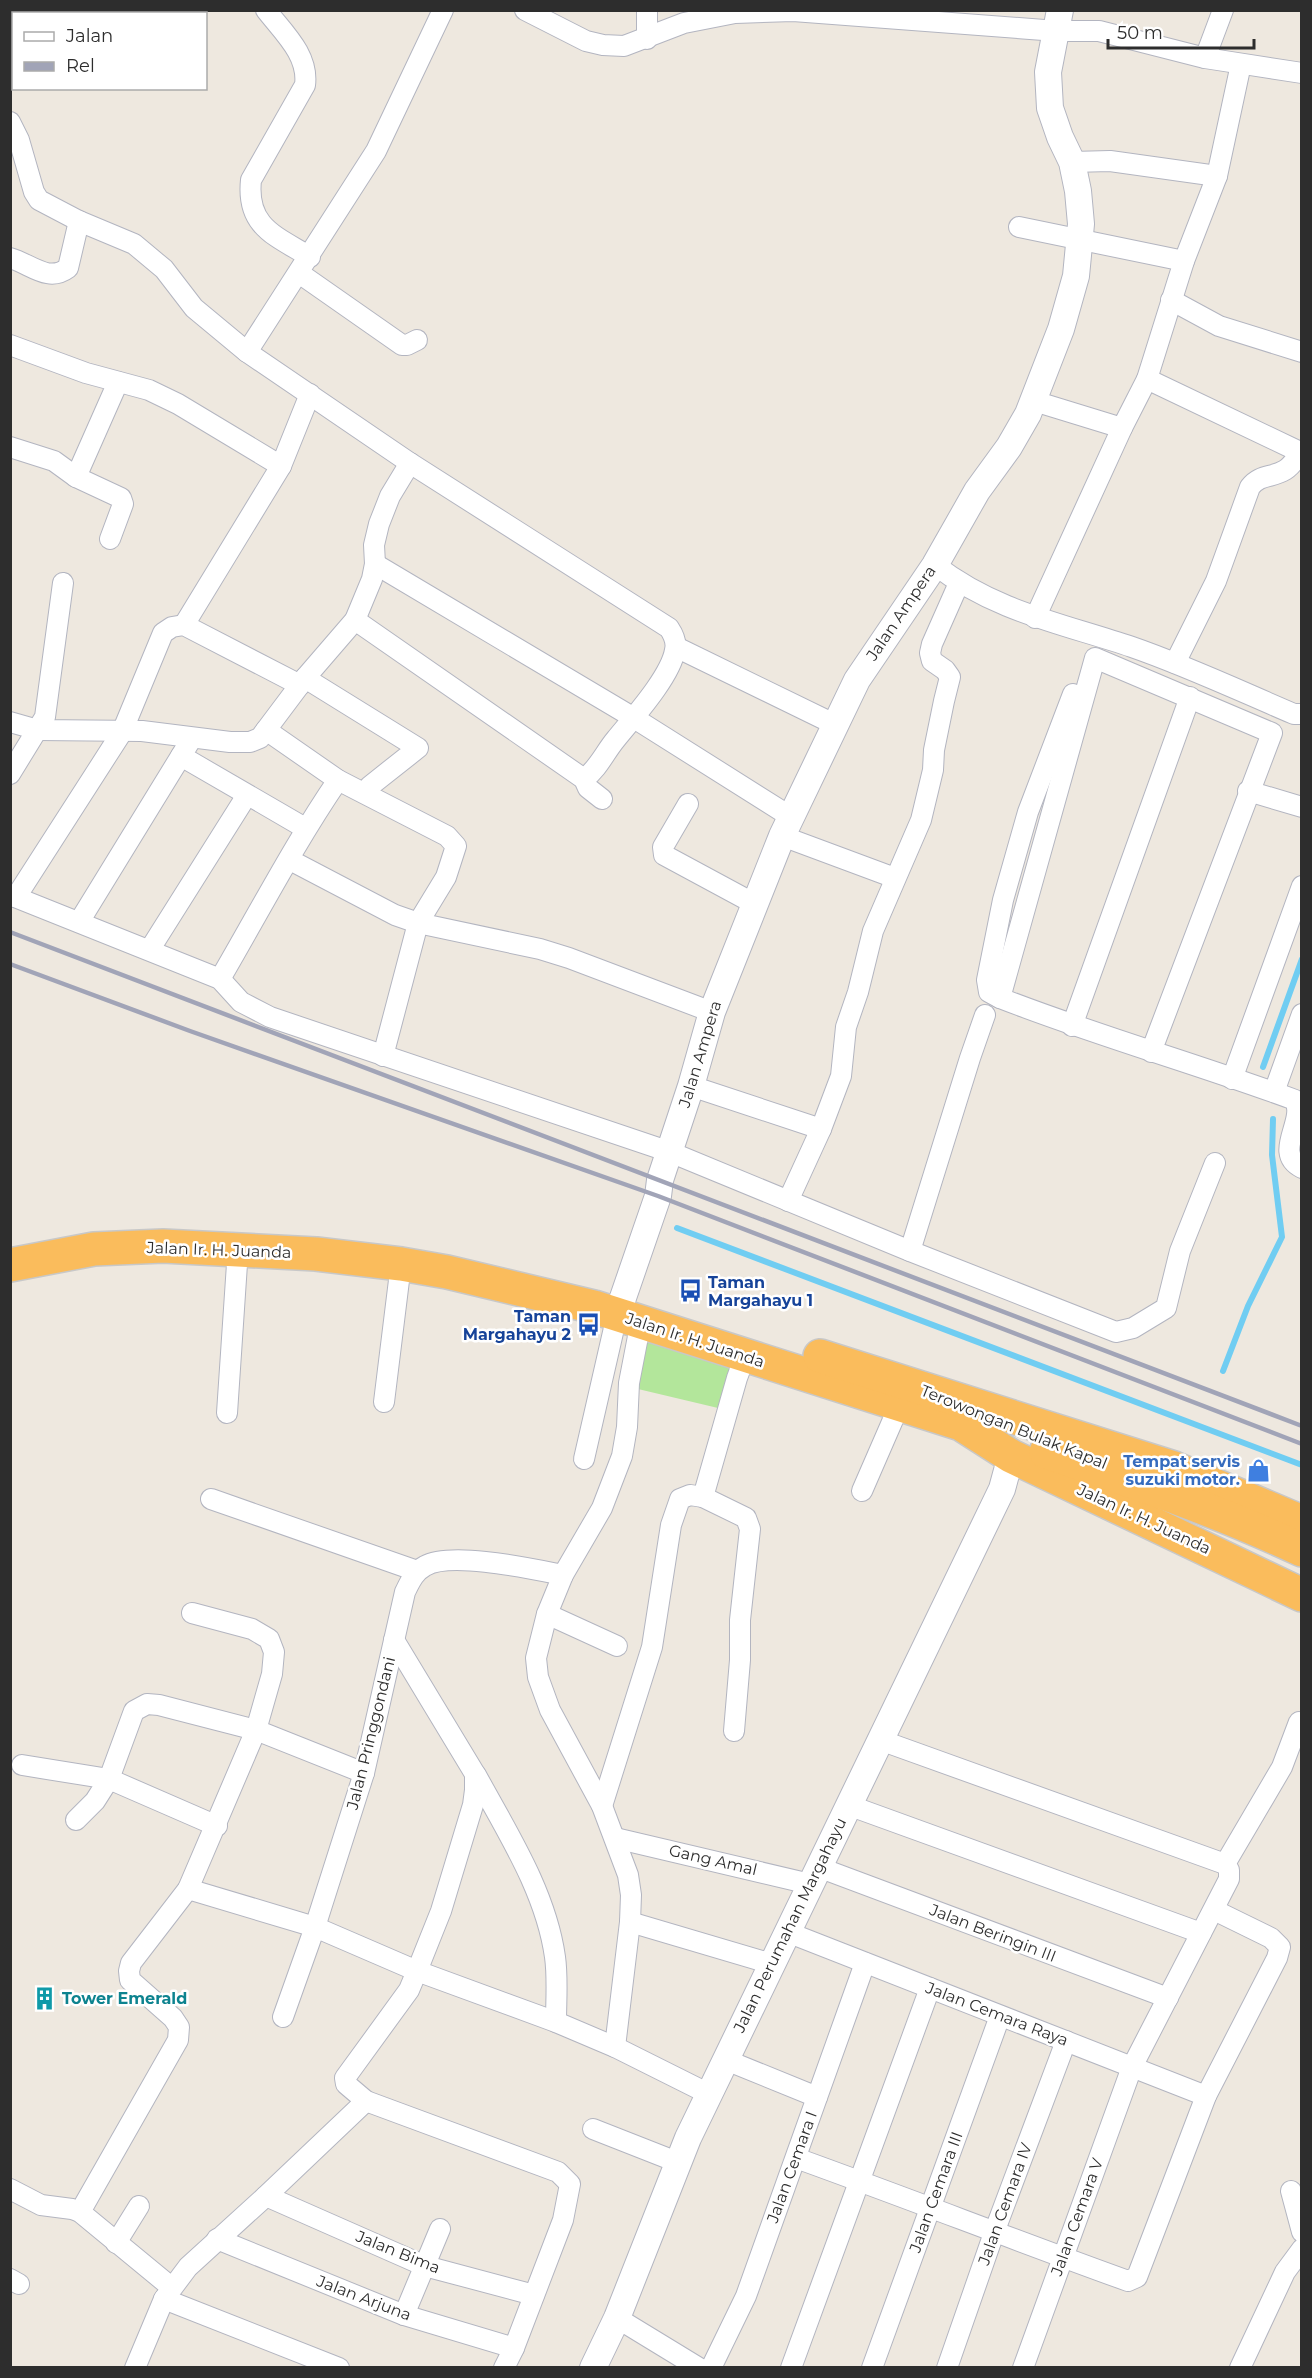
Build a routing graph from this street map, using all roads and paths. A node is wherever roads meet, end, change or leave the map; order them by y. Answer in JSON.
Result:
{"nodes":[{"id":1,"x":266,"y":10,"type":"edge"},
{"id":2,"x":443,"y":10,"type":"edge"},
{"id":3,"x":525,"y":10,"type":"edge"},
{"id":4,"x":647,"y":10,"type":"edge"},
{"id":5,"x":1223,"y":10,"type":"edge"},
{"id":6,"x":811,"y":12,"type":"edge"},
{"id":7,"x":1000,"y":19,"type":"edge"},
{"id":8,"x":1058,"y":21,"type":"edge"},
{"id":9,"x":647,"y":39,"type":"junction"},
{"id":10,"x":1205,"y":58,"type":"junction"},
{"id":11,"x":1241,"y":64,"type":"junction"},
{"id":12,"x":1302,"y":73,"type":"edge"},
{"id":13,"x":10,"y":122,"type":"edge"},
{"id":14,"x":1072,"y":162,"type":"junction"},
{"id":15,"x":1217,"y":176,"type":"junction"},
{"id":16,"x":79,"y":221,"type":"junction"},
{"id":17,"x":1019,"y":227,"type":"dead end"},
{"id":18,"x":1080,"y":241,"type":"junction"},
{"id":19,"x":310,"y":257,"type":"junction"},
{"id":20,"x":10,"y":258,"type":"edge"},
{"id":21,"x":1184,"y":261,"type":"junction"},
{"id":22,"x":299,"y":273,"type":"junction"},
{"id":23,"x":1171,"y":300,"type":"junction"},
{"id":24,"x":417,"y":340,"type":"dead end"},
{"id":25,"x":10,"y":345,"type":"edge"},
{"id":26,"x":247,"y":352,"type":"junction"},
{"id":27,"x":1302,"y":352,"type":"edge"},
{"id":28,"x":1147,"y":379,"type":"junction"},
{"id":29,"x":118,"y":382,"type":"junction"},
{"id":30,"x":310,"y":394,"type":"junction"},
{"id":31,"x":1034,"y":401,"type":"junction"},
{"id":32,"x":1122,"y":428,"type":"junction"},
{"id":33,"x":10,"y":447,"type":"edge"},
{"id":34,"x":1301,"y":452,"type":"edge"},
{"id":35,"x":410,"y":463,"type":"junction"},
{"id":36,"x":280,"y":466,"type":"junction"},
{"id":37,"x":76,"y":477,"type":"junction"},
{"id":38,"x":110,"y":539,"type":"dead end"},
{"id":39,"x":375,"y":564,"type":"junction"},
{"id":40,"x":935,"y":565,"type":"junction"},
{"id":41,"x":63,"y":583,"type":"dead end"},
{"id":42,"x":959,"y":583,"type":"junction"},
{"id":43,"x":1035,"y":618,"type":"junction"},
{"id":44,"x":355,"y":620,"type":"junction"},
{"id":45,"x":184,"y":625,"type":"junction"},
{"id":46,"x":1095,"y":636,"type":"junction"},
{"id":47,"x":676,"y":647,"type":"junction"},
{"id":48,"x":1175,"y":663,"type":"junction"},
{"id":49,"x":302,"y":681,"type":"junction"},
{"id":50,"x":1190,"y":697,"type":"junction"},
{"id":51,"x":1302,"y":714,"type":"edge"},
{"id":52,"x":634,"y":718,"type":"junction"},
{"id":53,"x":10,"y":723,"type":"edge"},
{"id":54,"x":836,"y":725,"type":"junction"},
{"id":55,"x":38,"y":730,"type":"junction"},
{"id":56,"x":266,"y":730,"type":"junction"},
{"id":57,"x":122,"y":732,"type":"junction"},
{"id":58,"x":192,"y":738,"type":"junction"},
{"id":59,"x":181,"y":756,"type":"junction"},
{"id":60,"x":10,"y":774,"type":"edge"},
{"id":61,"x":584,"y":779,"type":"junction"},
{"id":62,"x":338,"y":780,"type":"junction"},
{"id":63,"x":1248,"y":791,"type":"junction"},
{"id":64,"x":365,"y":794,"type":"junction"},
{"id":65,"x":247,"y":795,"type":"junction"},
{"id":66,"x":602,"y":799,"type":"dead end"},
{"id":67,"x":688,"y":804,"type":"dead end"},
{"id":68,"x":1302,"y":807,"type":"edge"},
{"id":69,"x":786,"y":827,"type":"junction"},
{"id":70,"x":305,"y":828,"type":"junction"},
{"id":71,"x":290,"y":860,"type":"junction"},
{"id":72,"x":895,"y":878,"type":"junction"},
{"id":73,"x":1302,"y":886,"type":"edge"},
{"id":74,"x":13,"y":896,"type":"edge"},
{"id":75,"x":753,"y":903,"type":"junction"},
{"id":76,"x":79,"y":922,"type":"junction"},
{"id":77,"x":418,"y":923,"type":"junction"},
{"id":78,"x":150,"y":949,"type":"junction"},
{"id":79,"x":220,"y":979,"type":"junction"},
{"id":80,"x":1000,"y":998,"type":"junction"},
{"id":81,"x":712,"y":1012,"type":"junction"},
{"id":82,"x":1302,"y":1014,"type":"edge"},
{"id":83,"x":985,"y":1015,"type":"dead end"},
{"id":84,"x":1072,"y":1026,"type":"junction"},
{"id":85,"x":1151,"y":1052,"type":"junction"},
{"id":86,"x":383,"y":1056,"type":"junction"},
{"id":87,"x":1232,"y":1079,"type":"junction"},
{"id":88,"x":691,"y":1086,"type":"junction"},
{"id":89,"x":1274,"y":1092,"type":"junction"},
{"id":90,"x":821,"y":1129,"type":"junction"},
{"id":91,"x":670,"y":1152,"type":"junction"},
{"id":92,"x":1215,"y":1163,"type":"dead end"},
{"id":93,"x":1302,"y":1168,"type":"edge"},
{"id":94,"x":788,"y":1201,"type":"junction"},
{"id":95,"x":10,"y":1244,"type":"edge"},
{"id":96,"x":237,"y":1249,"type":"junction"},
{"id":97,"x":910,"y":1251,"type":"junction"},
{"id":98,"x":401,"y":1264,"type":"junction"},
{"id":99,"x":10,"y":1265,"type":"edge"},
{"id":100,"x":627,"y":1310,"type":"junction"},
{"id":101,"x":745,"y":1356,"type":"junction"},
{"id":102,"x":895,"y":1392,"type":"junction"},
{"id":103,"x":384,"y":1402,"type":"dead end"},
{"id":104,"x":227,"y":1413,"type":"dead end"},
{"id":105,"x":961,"y":1424,"type":"junction"},
{"id":106,"x":584,"y":1459,"type":"dead end"},
{"id":107,"x":1006,"y":1472,"type":"junction"},
{"id":108,"x":862,"y":1491,"type":"dead end"},
{"id":109,"x":703,"y":1497,"type":"junction"},
{"id":110,"x":211,"y":1499,"type":"dead end"},
{"id":111,"x":1302,"y":1522,"type":"edge"},
{"id":112,"x":1302,"y":1545,"type":"edge"},
{"id":113,"x":1302,"y":1550,"type":"edge"},
{"id":114,"x":417,"y":1571,"type":"junction"},
{"id":115,"x":563,"y":1575,"type":"junction"},
{"id":116,"x":1302,"y":1595,"type":"edge"},
{"id":117,"x":192,"y":1613,"type":"dead end"},
{"id":118,"x":547,"y":1614,"type":"junction"},
{"id":119,"x":394,"y":1640,"type":"junction"},
{"id":120,"x":617,"y":1646,"type":"dead end"},
{"id":121,"x":1299,"y":1722,"type":"dead end"},
{"id":122,"x":256,"y":1730,"type":"junction"},
{"id":123,"x":734,"y":1731,"type":"dead end"},
{"id":124,"x":880,"y":1740,"type":"junction"},
{"id":125,"x":22,"y":1766,"type":"dead end"},
{"id":126,"x":364,"y":1773,"type":"junction"},
{"id":127,"x":475,"y":1774,"type":"junction"},
{"id":128,"x":109,"y":1779,"type":"junction"},
{"id":129,"x":848,"y":1804,"type":"junction"},
{"id":130,"x":602,"y":1806,"type":"junction"},
{"id":131,"x":76,"y":1820,"type":"dead end"},
{"id":132,"x":217,"y":1826,"type":"junction"},
{"id":133,"x":615,"y":1838,"type":"junction"},
{"id":134,"x":1225,"y":1864,"type":"junction"},
{"id":135,"x":797,"y":1876,"type":"junction"},
{"id":136,"x":188,"y":1889,"type":"junction"},
{"id":137,"x":1214,"y":1910,"type":"junction"},
{"id":138,"x":630,"y":1922,"type":"junction"},
{"id":139,"x":315,"y":1927,"type":"junction"},
{"id":140,"x":787,"y":1932,"type":"junction"},
{"id":141,"x":1202,"y":1933,"type":"junction"},
{"id":142,"x":753,"y":1958,"type":"junction"},
{"id":143,"x":865,"y":1963,"type":"junction"},
{"id":144,"x":417,"y":1971,"type":"junction"},
{"id":145,"x":930,"y":1988,"type":"junction"},
{"id":146,"x":1168,"y":1998,"type":"junction"},
{"id":147,"x":1000,"y":2016,"type":"junction"},
{"id":148,"x":284,"y":2017,"type":"dead end"},
{"id":149,"x":556,"y":2022,"type":"junction"},
{"id":150,"x":1066,"y":2042,"type":"junction"},
{"id":151,"x":615,"y":2047,"type":"junction"},
{"id":152,"x":726,"y":2060,"type":"junction"},
{"id":153,"x":1132,"y":2067,"type":"junction"},
{"id":154,"x":700,"y":2089,"type":"junction"},
{"id":155,"x":1206,"y":2096,"type":"junction"},
{"id":156,"x":818,"y":2097,"type":"junction"},
{"id":157,"x":366,"y":2101,"type":"junction"},
{"id":158,"x":593,"y":2129,"type":"dead end"},
{"id":159,"x":796,"y":2158,"type":"junction"},
{"id":160,"x":677,"y":2162,"type":"junction"},
{"id":161,"x":860,"y":2181,"type":"junction"},
{"id":162,"x":10,"y":2189,"type":"edge"},
{"id":163,"x":1291,"y":2192,"type":"dead end"},
{"id":164,"x":266,"y":2196,"type":"junction"},
{"id":165,"x":139,"y":2206,"type":"dead end"},
{"id":166,"x":930,"y":2207,"type":"junction"},
{"id":167,"x":80,"y":2212,"type":"junction"},
{"id":168,"x":440,"y":2229,"type":"dead end"},
{"id":169,"x":995,"y":2230,"type":"junction"},
{"id":170,"x":1302,"y":2232,"type":"edge"},
{"id":171,"x":217,"y":2239,"type":"junction"},
{"id":172,"x":116,"y":2243,"type":"junction"},
{"id":173,"x":1302,"y":2249,"type":"edge"},
{"id":174,"x":1063,"y":2257,"type":"junction"},
{"id":175,"x":425,"y":2266,"type":"junction"},
{"id":176,"x":167,"y":2293,"type":"junction"},
{"id":177,"x":534,"y":2295,"type":"junction"},
{"id":178,"x":404,"y":2315,"type":"junction"},
{"id":179,"x":617,"y":2318,"type":"junction"},
{"id":180,"x":514,"y":2348,"type":"junction"},
{"id":181,"x":135,"y":2367,"type":"edge"},
{"id":182,"x":339,"y":2367,"type":"edge"},
{"id":183,"x":504,"y":2367,"type":"edge"},
{"id":184,"x":593,"y":2367,"type":"edge"},
{"id":185,"x":699,"y":2367,"type":"edge"},
{"id":186,"x":711,"y":2367,"type":"edge"},
{"id":187,"x":791,"y":2367,"type":"edge"},
{"id":188,"x":872,"y":2367,"type":"edge"},
{"id":189,"x":947,"y":2367,"type":"edge"},
{"id":190,"x":1023,"y":2367,"type":"edge"},
{"id":191,"x":1240,"y":2367,"type":"edge"}],
"edges":[{"from":1,"to":19,"type":"street"},
{"from":2,"to":19,"type":"street"},
{"from":3,"to":9,"type":"street"},
{"from":4,"to":9,"type":"street"},
{"from":5,"to":10,"type":"street"},
{"from":6,"to":7,"type":"street"},
{"from":6,"to":9,"type":"street"},
{"from":7,"to":8,"type":"street"},
{"from":8,"to":10,"type":"street"},
{"from":8,"to":14,"type":"street","name":"Jalan Ampera"},
{"from":10,"to":11,"type":"street"},
{"from":11,"to":12,"type":"street"},
{"from":11,"to":15,"type":"street"},
{"from":13,"to":16,"type":"street"},
{"from":14,"to":15,"type":"street"},
{"from":14,"to":18,"type":"street","name":"Jalan Ampera"},
{"from":15,"to":21,"type":"street"},
{"from":16,"to":20,"type":"street"},
{"from":16,"to":26,"type":"street"},
{"from":17,"to":18,"type":"street"},
{"from":18,"to":21,"type":"street"},
{"from":18,"to":31,"type":"street","name":"Jalan Ampera"},
{"from":19,"to":22,"type":"street"},
{"from":21,"to":23,"type":"street"},
{"from":22,"to":24,"type":"street"},
{"from":22,"to":26,"type":"street"},
{"from":23,"to":27,"type":"street"},
{"from":23,"to":28,"type":"street"},
{"from":25,"to":29,"type":"street"},
{"from":26,"to":30,"type":"street"},
{"from":28,"to":32,"type":"street"},
{"from":28,"to":34,"type":"street"},
{"from":29,"to":36,"type":"street"},
{"from":29,"to":37,"type":"street"},
{"from":30,"to":35,"type":"street"},
{"from":30,"to":36,"type":"street"},
{"from":31,"to":32,"type":"street"},
{"from":31,"to":40,"type":"street","name":"Jalan Ampera"},
{"from":32,"to":43,"type":"street"},
{"from":33,"to":37,"type":"street"},
{"from":34,"to":48,"type":"street"},
{"from":35,"to":39,"type":"street"},
{"from":35,"to":47,"type":"street"},
{"from":36,"to":45,"type":"street"},
{"from":37,"to":38,"type":"street"},
{"from":39,"to":44,"type":"street"},
{"from":39,"to":52,"type":"street"},
{"from":40,"to":42,"type":"street"},
{"from":40,"to":54,"type":"street","name":"Jalan Ampera"},
{"from":41,"to":55,"type":"street"},
{"from":42,"to":43,"type":"street"},
{"from":42,"to":72,"type":"street"},
{"from":43,"to":46,"type":"street"},
{"from":44,"to":49,"type":"street"},
{"from":44,"to":61,"type":"street"},
{"from":45,"to":49,"type":"street"},
{"from":45,"to":57,"type":"street"},
{"from":46,"to":48,"type":"street"},
{"from":46,"to":80,"type":"street"},
{"from":47,"to":52,"type":"street"},
{"from":47,"to":54,"type":"street"},
{"from":48,"to":51,"type":"street"},
{"from":49,"to":56,"type":"street"},
{"from":49,"to":64,"type":"street"},
{"from":50,"to":63,"type":"street"},
{"from":50,"to":80,"type":"street"},
{"from":50,"to":84,"type":"street"},
{"from":52,"to":61,"type":"street"},
{"from":52,"to":69,"type":"street"},
{"from":53,"to":55,"type":"street"},
{"from":54,"to":69,"type":"street","name":"Jalan Ampera"},
{"from":55,"to":57,"type":"street"},
{"from":55,"to":60,"type":"street"},
{"from":56,"to":58,"type":"street"},
{"from":56,"to":62,"type":"street"},
{"from":57,"to":58,"type":"street"},
{"from":57,"to":74,"type":"street"},
{"from":58,"to":59,"type":"street"},
{"from":59,"to":65,"type":"street"},
{"from":59,"to":76,"type":"street"},
{"from":61,"to":66,"type":"street"},
{"from":62,"to":64,"type":"street"},
{"from":62,"to":70,"type":"street"},
{"from":63,"to":68,"type":"street"},
{"from":63,"to":85,"type":"street"},
{"from":64,"to":77,"type":"street"},
{"from":65,"to":70,"type":"street"},
{"from":65,"to":78,"type":"street"},
{"from":67,"to":75,"type":"street"},
{"from":69,"to":72,"type":"street"},
{"from":69,"to":75,"type":"street","name":"Jalan Ampera"},
{"from":70,"to":71,"type":"street"},
{"from":71,"to":77,"type":"street"},
{"from":71,"to":79,"type":"street"},
{"from":72,"to":90,"type":"street"},
{"from":73,"to":87,"type":"street"},
{"from":74,"to":76,"type":"street"},
{"from":75,"to":81,"type":"street","name":"Jalan Ampera"},
{"from":76,"to":78,"type":"street"},
{"from":77,"to":81,"type":"street"},
{"from":77,"to":86,"type":"street"},
{"from":78,"to":79,"type":"street"},
{"from":79,"to":86,"type":"street"},
{"from":80,"to":84,"type":"street"},
{"from":81,"to":88,"type":"street","name":"Jalan Ampera"},
{"from":82,"to":89,"type":"street"},
{"from":83,"to":97,"type":"street"},
{"from":84,"to":85,"type":"street"},
{"from":85,"to":87,"type":"street"},
{"from":86,"to":91,"type":"street"},
{"from":87,"to":89,"type":"street"},
{"from":88,"to":90,"type":"street"},
{"from":88,"to":91,"type":"street","name":"Jalan Ampera"},
{"from":89,"to":93,"type":"street"},
{"from":90,"to":94,"type":"street"},
{"from":91,"to":94,"type":"street"},
{"from":91,"to":100,"type":"street","name":"Jalan Ampera"},
{"from":92,"to":97,"type":"street"},
{"from":94,"to":97,"type":"street"},
{"from":95,"to":100,"type":"highway","name":"Jalan Ir. H. Juanda"},
{"from":96,"to":98,"type":"highway","name":"Jalan Ir. H. Juanda"},
{"from":96,"to":99,"type":"highway","name":"Jalan Ir. H. Juanda"},
{"from":96,"to":104,"type":"street"},
{"from":98,"to":100,"type":"highway","name":"Jalan Ir. H. Juanda"},
{"from":98,"to":103,"type":"street"},
{"from":100,"to":101,"type":"highway","name":"Jalan Ir. H. Juanda"},
{"from":100,"to":102,"type":"highway","name":"Jalan Ir. H. Juanda"},
{"from":100,"to":106,"type":"street"},
{"from":100,"to":115,"type":"street"},
{"from":101,"to":102,"type":"highway","name":"Jalan Ir. H. Juanda"},
{"from":101,"to":109,"type":"street"},
{"from":102,"to":105,"type":"highway","name":"Jalan Ir. H. Juanda"},
{"from":102,"to":108,"type":"street"},
{"from":102,"to":111,"type":"highway","name":"Jalan Ir. H. Juanda"},
{"from":102,"to":112,"type":"highway","name":"Terowongan Bulak Kapal"},
{"from":105,"to":107,"type":"highway","name":"Jalan Ir. H. Juanda"},
{"from":105,"to":113,"type":"highway","name":"Terowongan Bulak Kapal"},
{"from":107,"to":116,"type":"highway","name":"Jalan Ir. H. Juanda"},
{"from":107,"to":124,"type":"street","name":"Jalan Perumahan Margahayu"},
{"from":109,"to":123,"type":"street"},
{"from":109,"to":130,"type":"street"},
{"from":110,"to":114,"type":"street"},
{"from":114,"to":115,"type":"street"},
{"from":114,"to":119,"type":"street","name":"Jalan Pringgondani"},
{"from":115,"to":118,"type":"street"},
{"from":117,"to":122,"type":"street"},
{"from":118,"to":120,"type":"street"},
{"from":118,"to":130,"type":"street"},
{"from":119,"to":126,"type":"street","name":"Jalan Pringgondani"},
{"from":119,"to":127,"type":"street"},
{"from":121,"to":134,"type":"street"},
{"from":122,"to":126,"type":"street"},
{"from":122,"to":128,"type":"street"},
{"from":122,"to":132,"type":"street"},
{"from":124,"to":129,"type":"street","name":"Jalan Perumahan Margahayu"},
{"from":124,"to":134,"type":"street"},
{"from":125,"to":128,"type":"street"},
{"from":126,"to":139,"type":"street","name":"Jalan Pringgondani"},
{"from":127,"to":144,"type":"street"},
{"from":127,"to":149,"type":"street"},
{"from":128,"to":131,"type":"street"},
{"from":128,"to":132,"type":"street"},
{"from":129,"to":135,"type":"street","name":"Jalan Perumahan Margahayu"},
{"from":129,"to":141,"type":"street"},
{"from":130,"to":133,"type":"street"},
{"from":132,"to":136,"type":"street"},
{"from":133,"to":135,"type":"street","name":"Gang Amal"},
{"from":133,"to":138,"type":"street"},
{"from":134,"to":137,"type":"street","name":"Jalan Cemara V"},
{"from":135,"to":140,"type":"street","name":"Jalan Perumahan Margahayu"},
{"from":135,"to":146,"type":"street","name":"Jalan Beringin III"},
{"from":136,"to":139,"type":"street"},
{"from":136,"to":167,"type":"street"},
{"from":137,"to":141,"type":"street","name":"Jalan Cemara V"},
{"from":137,"to":155,"type":"street"},
{"from":138,"to":142,"type":"street"},
{"from":138,"to":151,"type":"street"},
{"from":139,"to":144,"type":"street"},
{"from":139,"to":148,"type":"street","name":"Jalan Pringgondani"},
{"from":140,"to":142,"type":"street","name":"Jalan Perumahan Margahayu"},
{"from":140,"to":143,"type":"street","name":"Jalan Cemara Raya"},
{"from":141,"to":146,"type":"street","name":"Jalan Cemara V"},
{"from":142,"to":152,"type":"street","name":"Jalan Perumahan Margahayu"},
{"from":143,"to":145,"type":"street","name":"Jalan Cemara Raya"},
{"from":143,"to":156,"type":"street","name":"Jalan Cemara I"},
{"from":144,"to":149,"type":"street"},
{"from":144,"to":157,"type":"street"},
{"from":145,"to":147,"type":"street","name":"Jalan Cemara Raya"},
{"from":145,"to":161,"type":"street"},
{"from":146,"to":153,"type":"street","name":"Jalan Cemara V"},
{"from":147,"to":150,"type":"street","name":"Jalan Cemara Raya"},
{"from":147,"to":166,"type":"street","name":"Jalan Cemara III"},
{"from":149,"to":151,"type":"street"},
{"from":150,"to":153,"type":"street","name":"Jalan Cemara Raya"},
{"from":150,"to":169,"type":"street","name":"Jalan Cemara IV"},
{"from":151,"to":154,"type":"street"},
{"from":152,"to":154,"type":"street","name":"Jalan Perumahan Margahayu"},
{"from":152,"to":156,"type":"street"},
{"from":153,"to":155,"type":"street","name":"Jalan Cemara Raya"},
{"from":153,"to":174,"type":"street","name":"Jalan Cemara V"},
{"from":154,"to":160,"type":"street","name":"Jalan Perumahan Margahayu"},
{"from":155,"to":174,"type":"street"},
{"from":156,"to":159,"type":"street","name":"Jalan Cemara I"},
{"from":157,"to":164,"type":"street"},
{"from":157,"to":177,"type":"street"},
{"from":158,"to":160,"type":"street"},
{"from":159,"to":161,"type":"street"},
{"from":159,"to":186,"type":"street","name":"Jalan Cemara I"},
{"from":160,"to":179,"type":"street","name":"Jalan Perumahan Margahayu"},
{"from":161,"to":166,"type":"street"},
{"from":161,"to":187,"type":"street"},
{"from":162,"to":167,"type":"street"},
{"from":163,"to":170,"type":"street"},
{"from":164,"to":171,"type":"street"},
{"from":164,"to":175,"type":"street","name":"Jalan Bima"},
{"from":165,"to":172,"type":"street"},
{"from":166,"to":169,"type":"street"},
{"from":166,"to":188,"type":"street","name":"Jalan Cemara III"},
{"from":167,"to":172,"type":"street"},
{"from":168,"to":175,"type":"street"},
{"from":169,"to":174,"type":"street"},
{"from":169,"to":189,"type":"street","name":"Jalan Cemara IV"},
{"from":171,"to":176,"type":"street"},
{"from":171,"to":178,"type":"street","name":"Jalan Arjuna"},
{"from":172,"to":176,"type":"street"},
{"from":173,"to":191,"type":"street"},
{"from":174,"to":190,"type":"street","name":"Jalan Cemara V"},
{"from":175,"to":177,"type":"street","name":"Jalan Bima"},
{"from":175,"to":178,"type":"street"},
{"from":176,"to":181,"type":"street"},
{"from":176,"to":182,"type":"street"},
{"from":177,"to":180,"type":"street"},
{"from":178,"to":180,"type":"street","name":"Jalan Arjuna"},
{"from":179,"to":184,"type":"street","name":"Jalan Perumahan Margahayu"},
{"from":179,"to":185,"type":"street"},
{"from":180,"to":183,"type":"street"}]}
